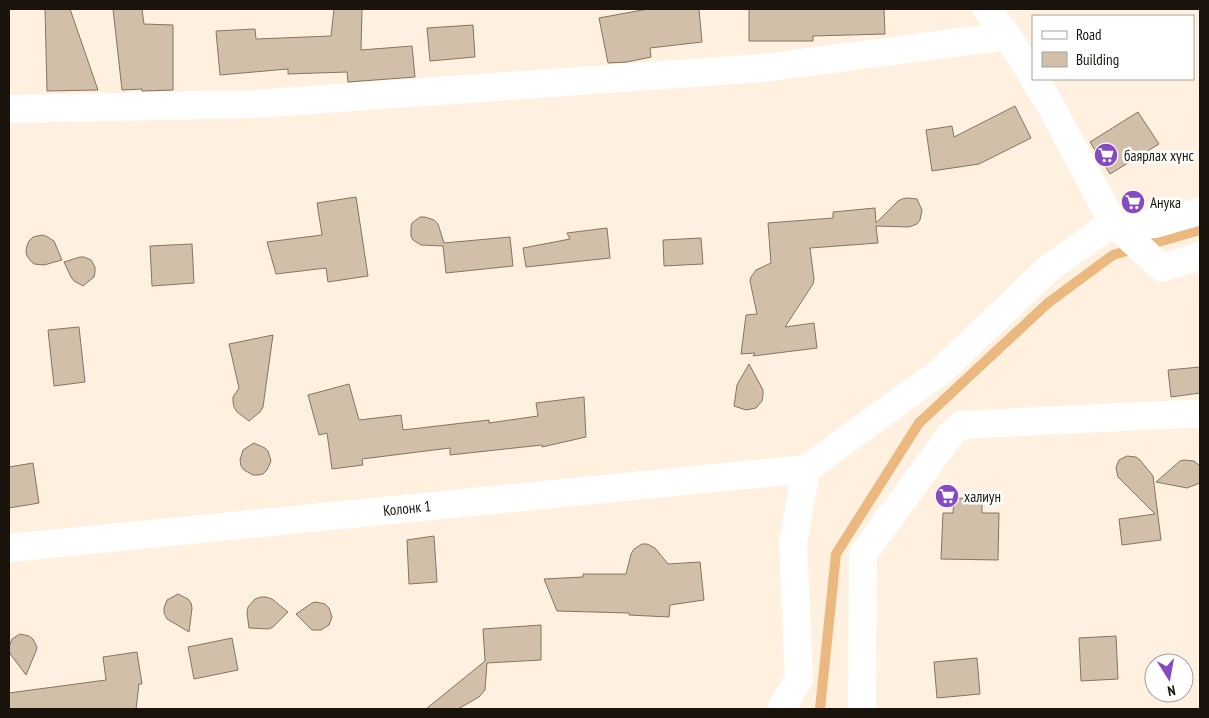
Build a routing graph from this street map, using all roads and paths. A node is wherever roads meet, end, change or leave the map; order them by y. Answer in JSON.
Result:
{"nodes":[{"id":1,"x":987,"y":9,"type":"edge"},
{"id":2,"x":1007,"y":36,"type":"junction"},
{"id":3,"x":1032,"y":75,"type":"edge"},
{"id":4,"x":1035,"y":80,"type":"edge"},
{"id":5,"x":9,"y":109,"type":"edge"},
{"id":6,"x":1200,"y":211,"type":"edge"},
{"id":7,"x":1121,"y":230,"type":"junction"},
{"id":8,"x":1200,"y":256,"type":"edge"},
{"id":9,"x":1200,"y":414,"type":"edge"},
{"id":10,"x":806,"y":469,"type":"junction"},
{"id":11,"x":9,"y":548,"type":"edge"},
{"id":12,"x":781,"y":709,"type":"edge"},
{"id":13,"x":862,"y":709,"type":"edge"}],
"edges":[{"from":1,"to":2,"type":"street"},
{"from":2,"to":3,"type":"street"},
{"from":2,"to":5,"type":"street"},
{"from":4,"to":7,"type":"street"},
{"from":6,"to":7,"type":"street"},
{"from":7,"to":8,"type":"street"},
{"from":7,"to":10,"type":"street"},
{"from":9,"to":13,"type":"street"},
{"from":10,"to":11,"type":"street","name":"Колонк 1"},
{"from":10,"to":12,"type":"street"}]}
